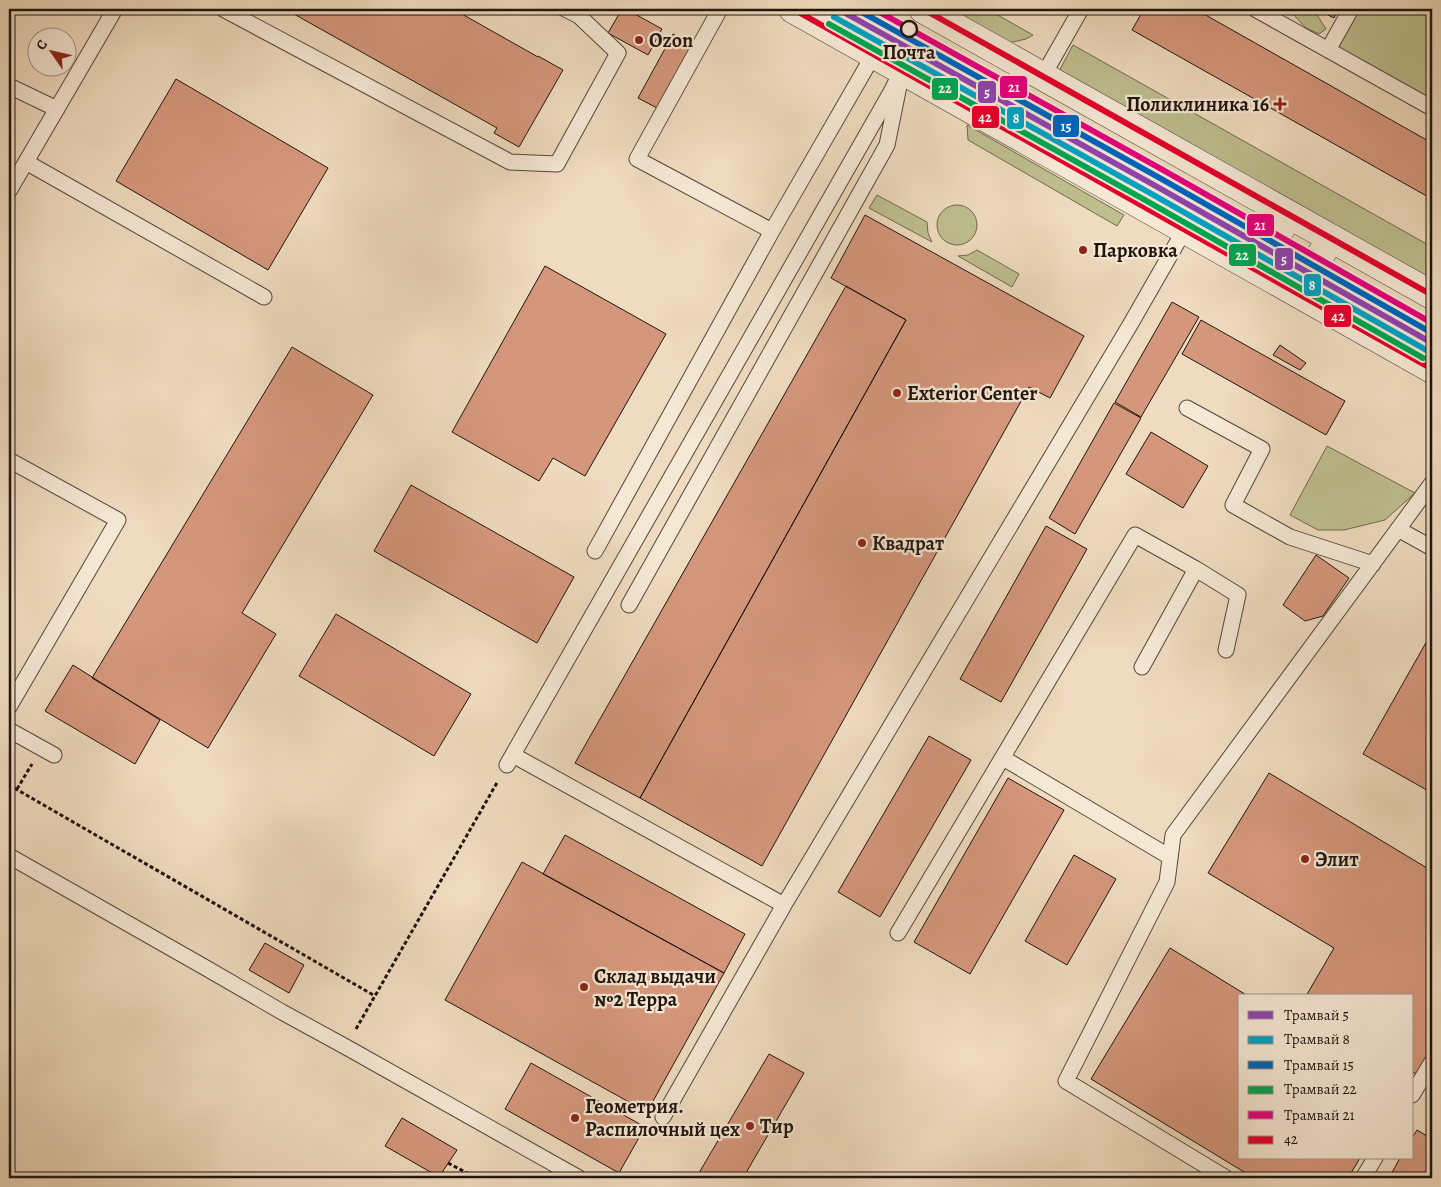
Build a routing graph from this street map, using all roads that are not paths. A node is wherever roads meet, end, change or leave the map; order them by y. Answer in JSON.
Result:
{"nodes":[{"id":1,"x":115,"y":9,"type":"edge"},
{"id":2,"x":223,"y":9,"type":"edge"},
{"id":3,"x":565,"y":9,"type":"edge"},
{"id":4,"x":720,"y":9,"type":"edge"},
{"id":5,"x":793,"y":9,"type":"edge"},
{"id":6,"x":923,"y":9,"type":"edge"},
{"id":7,"x":1081,"y":9,"type":"edge"},
{"id":8,"x":1255,"y":9,"type":"edge"},
{"id":9,"x":1351,"y":9,"type":"edge"},
{"id":10,"x":1328,"y":50,"type":"junction"},
{"id":11,"x":874,"y":54,"type":"junction"},
{"id":12,"x":902,"y":70,"type":"junction"},
{"id":13,"x":1043,"y":76,"type":"junction"},
{"id":14,"x":9,"y":86,"type":"edge"},
{"id":15,"x":1432,"y":108,"type":"edge"},
{"id":16,"x":57,"y":109,"type":"junction"},
{"id":17,"x":26,"y":162,"type":"junction"},
{"id":18,"x":9,"y":191,"type":"edge"},
{"id":19,"x":1289,"y":215,"type":"junction"},
{"id":20,"x":1185,"y":229,"type":"junction"},
{"id":21,"x":772,"y":231,"type":"junction"},
{"id":22,"x":1331,"y":238,"type":"junction"},
{"id":23,"x":1256,"y":270,"type":"junction"},
{"id":24,"x":1298,"y":293,"type":"junction"},
{"id":25,"x":1432,"y":295,"type":"edge"},
{"id":26,"x":264,"y":297,"type":"dead end"},
{"id":27,"x":1432,"y":369,"type":"edge"},
{"id":28,"x":1186,"y":408,"type":"dead end"},
{"id":29,"x":9,"y":460,"type":"edge"},
{"id":30,"x":1432,"y":483,"type":"edge"},
{"id":31,"x":1398,"y":529,"type":"junction"},
{"id":32,"x":1432,"y":548,"type":"edge"},
{"id":33,"x":595,"y":550,"type":"dead end"},
{"id":34,"x":1372,"y":564,"type":"junction"},
{"id":35,"x":1196,"y":569,"type":"junction"},
{"id":36,"x":629,"y":605,"type":"dead end"},
{"id":37,"x":1226,"y":650,"type":"dead end"},
{"id":38,"x":1142,"y":667,"type":"dead end"},
{"id":39,"x":9,"y":707,"type":"edge"},
{"id":40,"x":9,"y":730,"type":"edge"},
{"id":41,"x":48,"y":752,"type":"road end"},
{"id":42,"x":1003,"y":758,"type":"junction"},
{"id":43,"x":9,"y":856,"type":"edge"},
{"id":44,"x":1170,"y":857,"type":"junction"},
{"id":45,"x":784,"y":905,"type":"junction"},
{"id":46,"x":898,"y":933,"type":"dead end"},
{"id":47,"x":1432,"y":1062,"type":"edge"},
{"id":48,"x":1414,"y":1092,"type":"edge"},
{"id":49,"x":663,"y":1117,"type":"dead end"},
{"id":50,"x":1374,"y":1160,"type":"edge"},
{"id":51,"x":579,"y":1178,"type":"edge"},
{"id":52,"x":1226,"y":1178,"type":"edge"},
{"id":53,"x":1363,"y":1178,"type":"edge"}],
"edges":[{"from":1,"to":16,"type":"lane"},
{"from":2,"to":3,"type":"lane"},
{"from":4,"to":21,"type":"lane"},
{"from":5,"to":11,"type":"street"},
{"from":6,"to":13,"type":"street"},
{"from":7,"to":13,"type":"lane"},
{"from":8,"to":10,"type":"lane"},
{"from":9,"to":10,"type":"lane"},
{"from":10,"to":15,"type":"lane"},
{"from":11,"to":12,"type":"street"},
{"from":11,"to":21,"type":"lane"},
{"from":12,"to":20,"type":"street"},
{"from":12,"to":36,"type":"lane"},
{"from":12,"to":45,"type":"lane"},
{"from":13,"to":19,"type":"street"},
{"from":14,"to":16,"type":"lane"},
{"from":16,"to":17,"type":"lane"},
{"from":17,"to":18,"type":"lane"},
{"from":17,"to":26,"type":"lane"},
{"from":19,"to":22,"type":"street"},
{"from":19,"to":23,"type":"street"},
{"from":20,"to":23,"type":"street"},
{"from":20,"to":45,"type":"lane"},
{"from":21,"to":33,"type":"lane"},
{"from":22,"to":24,"type":"street"},
{"from":22,"to":25,"type":"street"},
{"from":23,"to":24,"type":"street"},
{"from":24,"to":27,"type":"street"},
{"from":28,"to":34,"type":"lane"},
{"from":29,"to":39,"type":"lane"},
{"from":30,"to":31,"type":"lane"},
{"from":31,"to":32,"type":"lane"},
{"from":31,"to":34,"type":"lane"},
{"from":34,"to":44,"type":"lane"},
{"from":35,"to":37,"type":"lane"},
{"from":35,"to":38,"type":"lane"},
{"from":35,"to":42,"type":"lane"},
{"from":40,"to":41,"type":"lane"},
{"from":42,"to":44,"type":"lane"},
{"from":42,"to":46,"type":"lane"},
{"from":43,"to":51,"type":"lane"},
{"from":44,"to":52,"type":"lane"},
{"from":45,"to":49,"type":"lane"},
{"from":47,"to":48,"type":"lane"},
{"from":50,"to":53,"type":"lane"}]}
